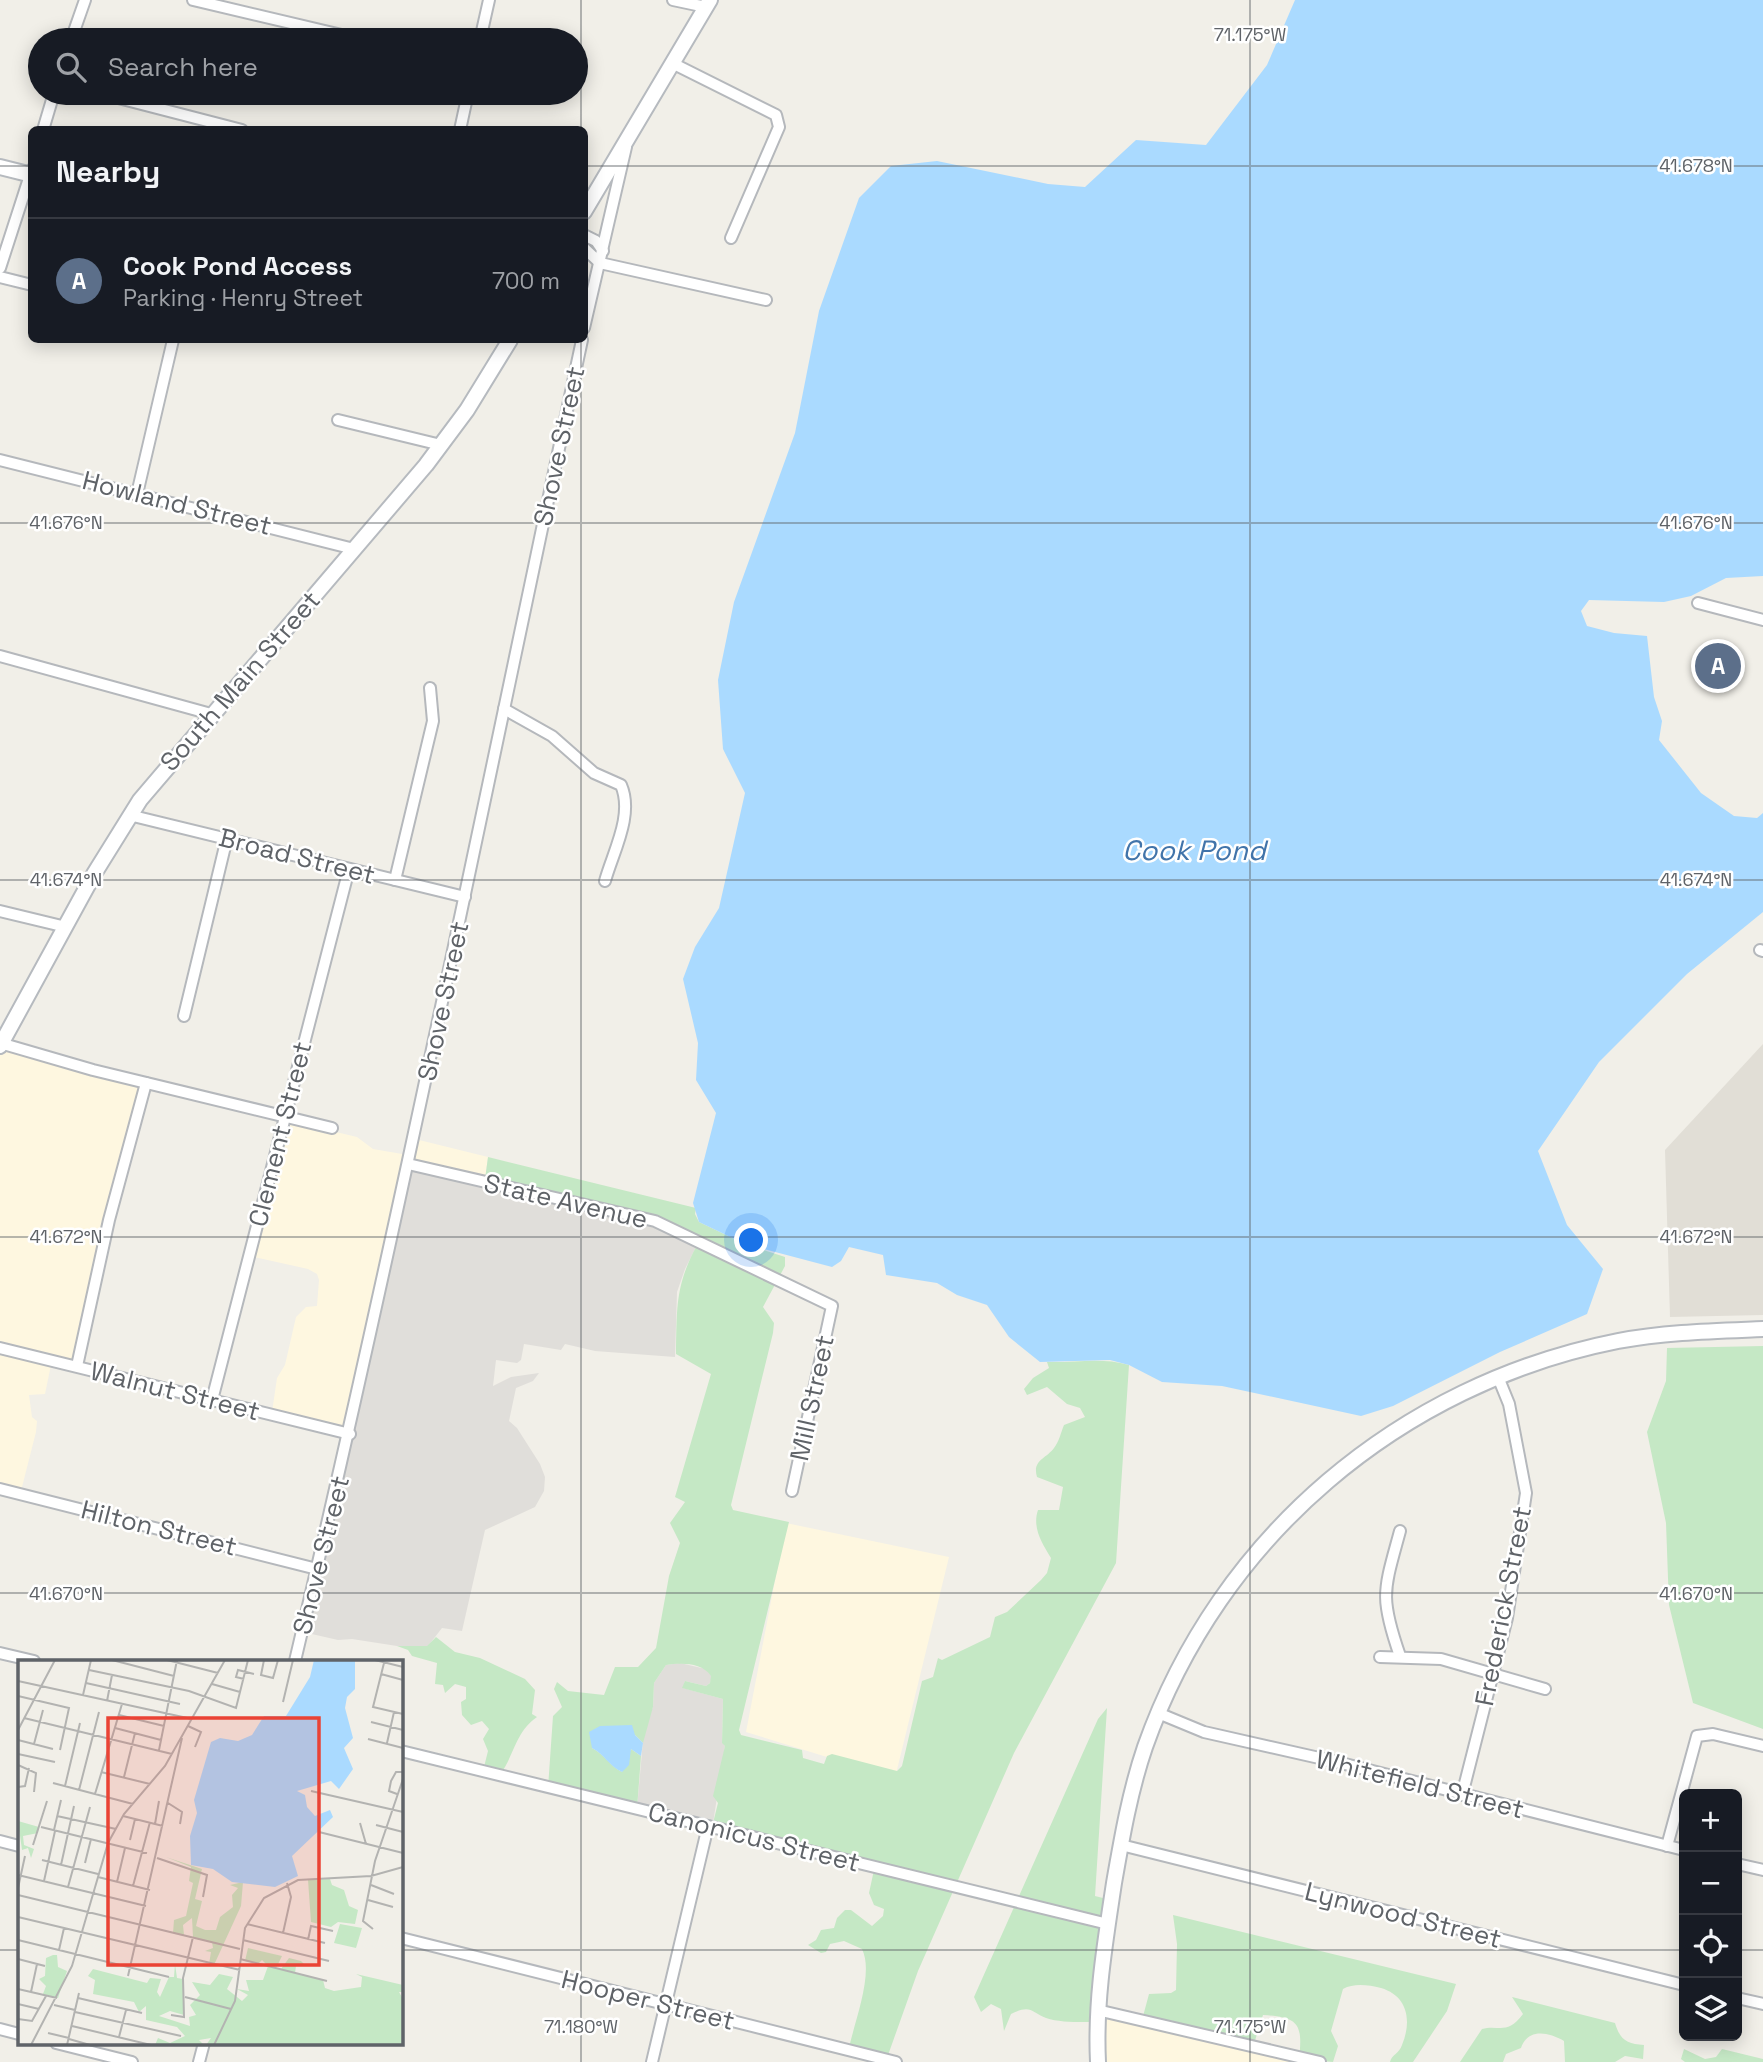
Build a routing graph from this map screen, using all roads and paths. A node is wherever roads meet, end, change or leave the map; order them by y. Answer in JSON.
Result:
{"nodes":[{"id":1,"x":85,"y":0,"type":"edge"},
{"id":2,"x":193,"y":0,"type":"edge"},
{"id":3,"x":489,"y":0,"type":"edge"},
{"id":4,"x":673,"y":0,"type":"edge"},
{"id":5,"x":708,"y":4,"type":"edge"},
{"id":6,"x":75,"y":28,"type":"edge"},
{"id":7,"x":312,"y":28,"type":"edge"},
{"id":8,"x":483,"y":28,"type":"edge"},
{"id":9,"x":672,"y":63,"type":"junction"},
{"id":10,"x":50,"y":105,"type":"edge"},
{"id":11,"x":143,"y":105,"type":"edge"},
{"id":12,"x":465,"y":105,"type":"edge"},
{"id":13,"x":44,"y":126,"type":"edge"},
{"id":14,"x":220,"y":126,"type":"edge"},
{"id":15,"x":461,"y":126,"type":"edge"},
{"id":16,"x":628,"y":138,"type":"junction"},
{"id":17,"x":0,"y":167,"type":"edge"},
{"id":18,"x":28,"y":172,"type":"edge"},
{"id":19,"x":28,"y":181,"type":"edge"},
{"id":20,"x":588,"y":205,"type":"edge"},
{"id":21,"x":588,"y":237,"type":"edge"},
{"id":22,"x":730,"y":238,"type":"dead end"},
{"id":23,"x":588,"y":250,"type":"edge"},
{"id":24,"x":601,"y":257,"type":"junction"},
{"id":25,"x":0,"y":268,"type":"edge"},
{"id":26,"x":0,"y":277,"type":"edge"},
{"id":27,"x":28,"y":284,"type":"edge"},
{"id":28,"x":766,"y":300,"type":"dead end"},
{"id":29,"x":588,"y":311,"type":"edge"},
{"id":30,"x":172,"y":343,"type":"edge"},
{"id":31,"x":508,"y":343,"type":"edge"},
{"id":32,"x":581,"y":343,"type":"edge"},
{"id":33,"x":338,"y":420,"type":"dead end"},
{"id":34,"x":441,"y":445,"type":"junction"},
{"id":35,"x":0,"y":460,"type":"edge"},
{"id":36,"x":137,"y":494,"type":"junction"},
{"id":37,"x":354,"y":549,"type":"junction"},
{"id":38,"x":1698,"y":603,"type":"dead end"},
{"id":39,"x":1763,"y":620,"type":"edge"},
{"id":40,"x":1,"y":660,"type":"edge"},
{"id":41,"x":430,"y":688,"type":"dead end"},
{"id":42,"x":504,"y":709,"type":"junction"},
{"id":43,"x":211,"y":714,"type":"junction"},
{"id":44,"x":129,"y":815,"type":"junction"},
{"id":45,"x":227,"y":838,"type":"junction"},
{"id":46,"x":349,"y":869,"type":"junction"},
{"id":47,"x":395,"y":880,"type":"junction"},
{"id":48,"x":605,"y":881,"type":"dead end"},
{"id":49,"x":465,"y":897,"type":"junction"},
{"id":50,"x":0,"y":911,"type":"edge"},
{"id":51,"x":66,"y":927,"type":"junction"},
{"id":52,"x":184,"y":1016,"type":"dead end"},
{"id":53,"x":0,"y":1044,"type":"edge"},
{"id":54,"x":146,"y":1083,"type":"junction"},
{"id":55,"x":284,"y":1116,"type":"junction"},
{"id":56,"x":332,"y":1128,"type":"dead end"},
{"id":57,"x":408,"y":1164,"type":"junction"},
{"id":58,"x":832,"y":1306,"type":"joint"},
{"id":59,"x":1763,"y":1329,"type":"edge"},
{"id":60,"x":0,"y":1348,"type":"edge"},
{"id":61,"x":77,"y":1366,"type":"junction"},
{"id":62,"x":1498,"y":1377,"type":"junction"},
{"id":63,"x":212,"y":1400,"type":"junction"},
{"id":64,"x":350,"y":1434,"type":"junction"},
{"id":65,"x":0,"y":1489,"type":"edge"},
{"id":66,"x":792,"y":1491,"type":"dead end"},
{"id":67,"x":1400,"y":1531,"type":"dead end"},
{"id":68,"x":317,"y":1569,"type":"junction"},
{"id":69,"x":0,"y":1653,"type":"edge"},
{"id":70,"x":1400,"y":1656,"type":"junction"},
{"id":71,"x":1380,"y":1657,"type":"dead end"},
{"id":72,"x":30,"y":1660,"type":"edge"},
{"id":73,"x":295,"y":1660,"type":"edge"},
{"id":74,"x":1492,"y":1674,"type":"junction"},
{"id":75,"x":1545,"y":1689,"type":"dead end"},
{"id":76,"x":1158,"y":1713,"type":"junction"},
{"id":77,"x":1763,"y":1746,"type":"edge"},
{"id":78,"x":402,"y":1751,"type":"edge"},
{"id":79,"x":1462,"y":1795,"type":"junction"},
{"id":80,"x":708,"y":1826,"type":"junction"},
{"id":81,"x":0,"y":1841,"type":"edge"},
{"id":82,"x":1121,"y":1845,"type":"junction"},
{"id":83,"x":18,"y":1846,"type":"edge"},
{"id":84,"x":1667,"y":1846,"type":"junction"},
{"id":85,"x":1679,"y":1849,"type":"edge"},
{"id":86,"x":1742,"y":1865,"type":"edge"},
{"id":87,"x":1763,"y":1870,"type":"edge"},
{"id":88,"x":1108,"y":1924,"type":"junction"},
{"id":89,"x":402,"y":1938,"type":"edge"},
{"id":90,"x":1679,"y":1984,"type":"edge"},
{"id":91,"x":1742,"y":1999,"type":"edge"},
{"id":92,"x":667,"y":2004,"type":"junction"},
{"id":93,"x":1763,"y":2004,"type":"edge"},
{"id":94,"x":1097,"y":2010,"type":"junction"},
{"id":95,"x":0,"y":2029,"type":"edge"},
{"id":96,"x":18,"y":2034,"type":"edge"},
{"id":97,"x":59,"y":2044,"type":"edge"},
{"id":98,"x":204,"y":2044,"type":"edge"},
{"id":99,"x":132,"y":2062,"type":"edge"},
{"id":100,"x":199,"y":2062,"type":"edge"},
{"id":101,"x":652,"y":2062,"type":"edge"},
{"id":102,"x":896,"y":2062,"type":"edge"},
{"id":103,"x":1098,"y":2062,"type":"edge"},
{"id":104,"x":1320,"y":2062,"type":"edge"}],
"edges":[{"from":1,"to":6,"type":"street"},
{"from":2,"to":7,"type":"street"},
{"from":3,"to":8,"type":"street"},
{"from":4,"to":5,"type":"street"},
{"from":5,"to":9,"type":"main road"},
{"from":9,"to":16,"type":"main road"},
{"from":9,"to":22,"type":"street"},
{"from":10,"to":13,"type":"street"},
{"from":11,"to":14,"type":"street"},
{"from":12,"to":15,"type":"street"},
{"from":16,"to":20,"type":"main road"},
{"from":16,"to":24,"type":"street"},
{"from":17,"to":18,"type":"main road"},
{"from":19,"to":25,"type":"street"},
{"from":21,"to":24,"type":"street"},
{"from":23,"to":24,"type":"street"},
{"from":24,"to":28,"type":"street"},
{"from":24,"to":29,"type":"street"},
{"from":26,"to":27,"type":"street"},
{"from":30,"to":36,"type":"street"},
{"from":31,"to":34,"type":"main road","name":"South Main Street"},
{"from":32,"to":42,"type":"street","name":"Shove Street"},
{"from":33,"to":34,"type":"street"},
{"from":34,"to":37,"type":"main road","name":"South Main Street"},
{"from":35,"to":36,"type":"street","name":"Howland Street"},
{"from":36,"to":37,"type":"street","name":"Howland Street"},
{"from":37,"to":43,"type":"main road","name":"South Main Street"},
{"from":38,"to":39,"type":"street"},
{"from":40,"to":43,"type":"street"},
{"from":41,"to":47,"type":"street"},
{"from":42,"to":48,"type":"street"},
{"from":42,"to":49,"type":"street","name":"Shove Street"},
{"from":43,"to":44,"type":"main road","name":"South Main Street"},
{"from":44,"to":45,"type":"street","name":"Broad Street"},
{"from":44,"to":51,"type":"main road","name":"South Main Street"},
{"from":45,"to":46,"type":"street","name":"Broad Street"},
{"from":45,"to":52,"type":"street"},
{"from":46,"to":47,"type":"street","name":"Broad Street"},
{"from":46,"to":55,"type":"street","name":"Clement Street"},
{"from":47,"to":49,"type":"street","name":"Broad Street"},
{"from":49,"to":57,"type":"street","name":"Shove Street"},
{"from":50,"to":51,"type":"street"},
{"from":51,"to":53,"type":"main road","name":"South Main Street"},
{"from":53,"to":54,"type":"street"},
{"from":54,"to":55,"type":"street"},
{"from":54,"to":61,"type":"street"},
{"from":55,"to":56,"type":"street"},
{"from":55,"to":63,"type":"street","name":"Clement Street"},
{"from":57,"to":58,"type":"street","name":"State Avenue"},
{"from":57,"to":64,"type":"street","name":"Shove Street"},
{"from":58,"to":66,"type":"street","name":"Mill Street"},
{"from":59,"to":62,"type":"main road"},
{"from":60,"to":61,"type":"street","name":"Walnut Street"},
{"from":61,"to":63,"type":"street","name":"Walnut Street"},
{"from":62,"to":74,"type":"street","name":"Frederick Street"},
{"from":62,"to":76,"type":"main road"},
{"from":63,"to":64,"type":"street","name":"Walnut Street"},
{"from":64,"to":68,"type":"street","name":"Shove Street"},
{"from":65,"to":68,"type":"street","name":"Hilton Street"},
{"from":67,"to":70,"type":"street"},
{"from":68,"to":73,"type":"street","name":"Shove Street"},
{"from":69,"to":72,"type":"street"},
{"from":70,"to":71,"type":"street"},
{"from":70,"to":74,"type":"street"},
{"from":74,"to":75,"type":"street"},
{"from":74,"to":79,"type":"street","name":"Frederick Street"},
{"from":76,"to":79,"type":"street","name":"Whitefield Street"},
{"from":76,"to":82,"type":"main road"},
{"from":77,"to":84,"type":"street"},
{"from":78,"to":80,"type":"street","name":"Canonicus Street"},
{"from":79,"to":84,"type":"street","name":"Whitefield Street"},
{"from":80,"to":88,"type":"street","name":"Canonicus Street"},
{"from":80,"to":92,"type":"street"},
{"from":81,"to":83,"type":"street"},
{"from":82,"to":88,"type":"main road"},
{"from":82,"to":90,"type":"street","name":"Lynwood Street"},
{"from":84,"to":85,"type":"street","name":"Whitefield Street"},
{"from":86,"to":87,"type":"street"},
{"from":88,"to":94,"type":"main road"},
{"from":89,"to":92,"type":"street","name":"Hooper Street"},
{"from":91,"to":93,"type":"street"},
{"from":92,"to":101,"type":"street"},
{"from":92,"to":102,"type":"street","name":"Hooper Street"},
{"from":94,"to":103,"type":"main road"},
{"from":94,"to":104,"type":"street"},
{"from":95,"to":96,"type":"street"},
{"from":97,"to":99,"type":"street"},
{"from":98,"to":100,"type":"street"}]}
